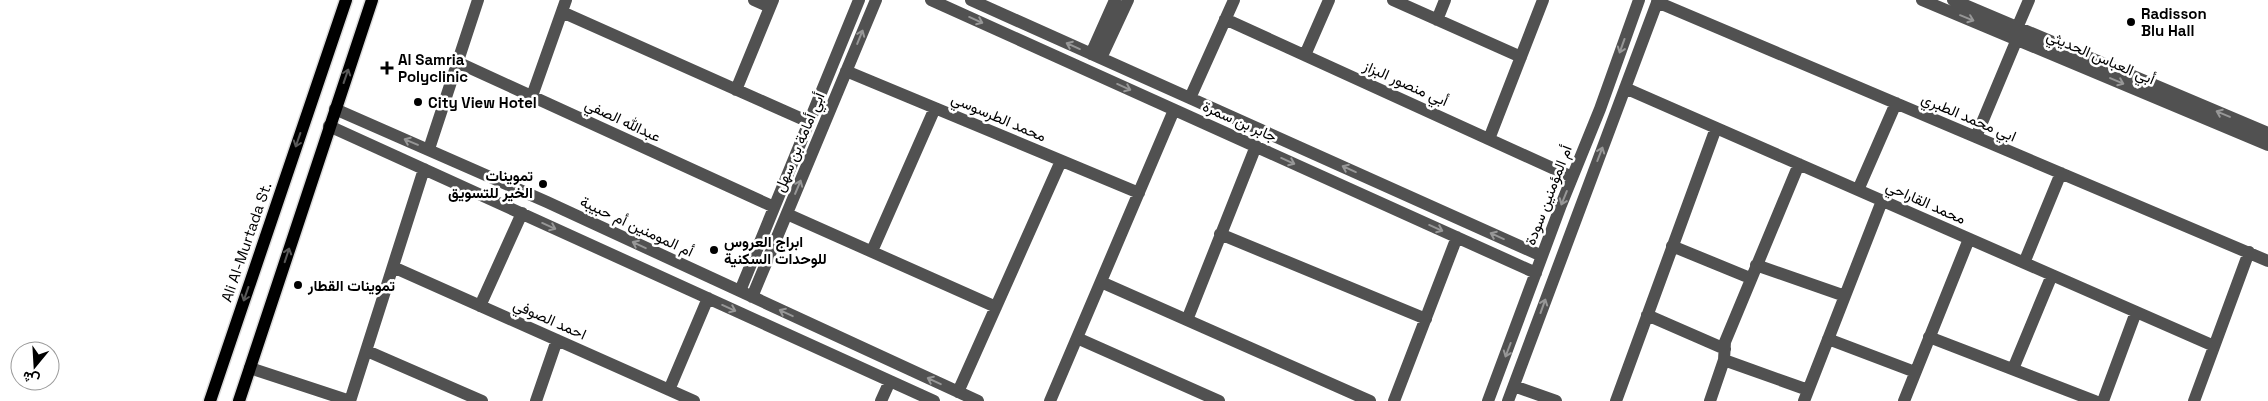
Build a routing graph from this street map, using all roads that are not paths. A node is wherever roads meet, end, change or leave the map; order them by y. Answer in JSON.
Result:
{"nodes":[{"id":1,"x":346,"y":0,"type":"edge"},
{"id":2,"x":372,"y":0,"type":"edge"},
{"id":3,"x":478,"y":0,"type":"edge"},
{"id":4,"x":754,"y":0,"type":"edge"},
{"id":5,"x":859,"y":0,"type":"edge"},
{"id":6,"x":876,"y":0,"type":"edge"},
{"id":7,"x":931,"y":0,"type":"edge"},
{"id":8,"x":971,"y":0,"type":"edge"},
{"id":9,"x":1115,"y":0,"type":"edge"},
{"id":10,"x":1128,"y":0,"type":"edge"},
{"id":11,"x":1234,"y":0,"type":"edge"},
{"id":12,"x":1330,"y":0,"type":"edge"},
{"id":13,"x":1393,"y":0,"type":"edge"},
{"id":14,"x":1445,"y":0,"type":"edge"},
{"id":15,"x":1543,"y":0,"type":"edge"},
{"id":16,"x":1639,"y":0,"type":"edge"},
{"id":17,"x":1922,"y":0,"type":"edge"},
{"id":18,"x":1953,"y":0,"type":"edge"},
{"id":19,"x":2029,"y":0,"type":"edge"},
{"id":20,"x":1658,"y":1,"type":"edge"},
{"id":21,"x":772,"y":3,"type":"edge"},
{"id":22,"x":564,"y":6,"type":"edge"},
{"id":23,"x":1225,"y":19,"type":"junction"},
{"id":24,"x":1437,"y":20,"type":"junction"},
{"id":25,"x":2017,"y":34,"type":"junction"},
{"id":26,"x":1305,"y":55,"type":"junction"},
{"id":27,"x":1096,"y":56,"type":"junction"},
{"id":28,"x":1521,"y":57,"type":"junction"},
{"id":29,"x":458,"y":62,"type":"junction"},
{"id":30,"x":846,"y":71,"type":"junction"},
{"id":31,"x":1625,"y":88,"type":"junction"},
{"id":32,"x":736,"y":90,"type":"junction"},
{"id":33,"x":532,"y":96,"type":"junction"},
{"id":34,"x":1190,"y":98,"type":"junction"},
{"id":35,"x":1896,"y":104,"type":"junction"},
{"id":36,"x":935,"y":108,"type":"junction"},
{"id":37,"x":335,"y":109,"type":"junction"},
{"id":38,"x":1174,"y":110,"type":"junction"},
{"id":39,"x":809,"y":122,"type":"junction"},
{"id":40,"x":330,"y":124,"type":"junction"},
{"id":41,"x":1716,"y":128,"type":"junction"},
{"id":42,"x":2268,"y":133,"type":"edge"},
{"id":43,"x":1976,"y":137,"type":"junction"},
{"id":44,"x":1489,"y":139,"type":"junction"},
{"id":45,"x":2268,"y":145,"type":"edge"},
{"id":46,"x":1256,"y":146,"type":"junction"},
{"id":47,"x":428,"y":149,"type":"junction"},
{"id":48,"x":1062,"y":161,"type":"junction"},
{"id":49,"x":1798,"y":164,"type":"junction"},
{"id":50,"x":424,"y":169,"type":"junction"},
{"id":51,"x":2061,"y":173,"type":"junction"},
{"id":52,"x":1572,"y":177,"type":"junction"},
{"id":53,"x":1858,"y":190,"type":"junction"},
{"id":54,"x":1139,"y":193,"type":"junction"},
{"id":55,"x":1882,"y":201,"type":"junction"},
{"id":56,"x":774,"y":207,"type":"junction"},
{"id":57,"x":522,"y":213,"type":"junction"},
{"id":58,"x":787,"y":214,"type":"junction"},
{"id":59,"x":1220,"y":234,"type":"junction"},
{"id":60,"x":1457,"y":237,"type":"junction"},
{"id":61,"x":1969,"y":239,"type":"junction"},
{"id":62,"x":1672,"y":246,"type":"junction"},
{"id":63,"x":872,"y":252,"type":"junction"},
{"id":64,"x":2249,"y":252,"type":"junction"},
{"id":65,"x":1542,"y":256,"type":"junction"},
{"id":66,"x":2268,"y":261,"type":"edge"},
{"id":67,"x":2024,"y":263,"type":"junction"},
{"id":68,"x":1756,"y":265,"type":"junction"},
{"id":69,"x":394,"y":267,"type":"junction"},
{"id":70,"x":1536,"y":272,"type":"junction"},
{"id":71,"x":2052,"y":275,"type":"junction"},
{"id":72,"x":1750,"y":278,"type":"junction"},
{"id":73,"x":1101,"y":282,"type":"junction"},
{"id":74,"x":740,"y":292,"type":"junction"},
{"id":75,"x":1845,"y":296,"type":"junction"},
{"id":76,"x":752,"y":297,"type":"junction"},
{"id":77,"x":708,"y":298,"type":"junction"},
{"id":78,"x":480,"y":306,"type":"junction"},
{"id":79,"x":996,"y":307,"type":"junction"},
{"id":80,"x":2136,"y":312,"type":"junction"},
{"id":81,"x":1647,"y":315,"type":"junction"},
{"id":82,"x":1426,"y":319,"type":"junction"},
{"id":83,"x":1187,"y":320,"type":"junction"},
{"id":84,"x":1929,"y":337,"type":"junction"},
{"id":85,"x":1077,"y":338,"type":"junction"},
{"id":86,"x":1828,"y":339,"type":"junction"},
{"id":87,"x":558,"y":340,"type":"junction"},
{"id":88,"x":2214,"y":346,"type":"junction"},
{"id":89,"x":367,"y":351,"type":"junction"},
{"id":90,"x":1724,"y":355,"type":"junction"},
{"id":91,"x":250,"y":368,"type":"junction"},
{"id":92,"x":2013,"y":369,"type":"junction"},
{"id":93,"x":1915,"y":372,"type":"junction"},
{"id":94,"x":890,"y":381,"type":"junction"},
{"id":95,"x":1514,"y":386,"type":"junction"},
{"id":96,"x":453,"y":388,"type":"junction"},
{"id":97,"x":669,"y":390,"type":"junction"},
{"id":98,"x":958,"y":392,"type":"junction"},
{"id":99,"x":1806,"y":396,"type":"edge"},
{"id":100,"x":210,"y":401,"type":"edge"},
{"id":101,"x":239,"y":401,"type":"edge"},
{"id":102,"x":350,"y":401,"type":"edge"},
{"id":103,"x":448,"y":401,"type":"edge"},
{"id":104,"x":482,"y":401,"type":"edge"},
{"id":105,"x":536,"y":401,"type":"edge"},
{"id":106,"x":694,"y":401,"type":"edge"},
{"id":107,"x":881,"y":401,"type":"edge"},
{"id":108,"x":934,"y":401,"type":"edge"},
{"id":109,"x":978,"y":401,"type":"edge"},
{"id":110,"x":1050,"y":401,"type":"edge"},
{"id":111,"x":1219,"y":401,"type":"edge"},
{"id":112,"x":1370,"y":401,"type":"edge"},
{"id":113,"x":1394,"y":401,"type":"edge"},
{"id":114,"x":1488,"y":401,"type":"edge"},
{"id":115,"x":1508,"y":401,"type":"edge"},
{"id":116,"x":1556,"y":401,"type":"edge"},
{"id":117,"x":1616,"y":401,"type":"edge"},
{"id":118,"x":1710,"y":401,"type":"edge"},
{"id":119,"x":1904,"y":401,"type":"edge"},
{"id":120,"x":2095,"y":401,"type":"edge"},
{"id":121,"x":2103,"y":401,"type":"edge"},
{"id":122,"x":2194,"y":401,"type":"edge"}],
"edges":[{"from":1,"to":100,"type":"main road","name":"Ali Al-Murtada St.","one_way":true},
{"from":37,"to":2,"type":"main road","one_way":true},
{"from":3,"to":29,"type":"street"},
{"from":4,"to":21,"type":"street"},
{"from":5,"to":39,"type":"street","name":"أبي أمامة بن سهل"},
{"from":30,"to":6,"type":"street","name":"أبي أمامة بن سهل","one_way":true},
{"from":7,"to":38,"type":"street","name":"جابر بن سمرة","one_way":true},
{"from":27,"to":8,"type":"street","name":"جابر بن سمرة","one_way":true},
{"from":9,"to":27,"type":"street"},
{"from":10,"to":27,"type":"street"},
{"from":11,"to":23,"type":"street"},
{"from":12,"to":26,"type":"street"},
{"from":13,"to":24,"type":"street"},
{"from":14,"to":24,"type":"street"},
{"from":15,"to":28,"type":"street"},
{"from":16,"to":52,"type":"street","name":"أم المؤمنين سودة","one_way":true},
{"from":17,"to":25,"type":"street","name":"أبي العباس الحديثي","one_way":true},
{"from":18,"to":25,"type":"street","name":"أبي العباس الحديثي"},
{"from":19,"to":25,"type":"street"},
{"from":20,"to":31,"type":"street"},
{"from":20,"to":35,"type":"street","name":"ابي محمد الطبري"},
{"from":21,"to":32,"type":"street"},
{"from":22,"to":32,"type":"street"},
{"from":22,"to":33,"type":"street"},
{"from":23,"to":26,"type":"street","name":"أبي منصور البزاز"},
{"from":23,"to":34,"type":"street"},
{"from":24,"to":28,"type":"street"},
{"from":42,"to":25,"type":"street","name":"أبي العباس الحديثي","one_way":true},
{"from":25,"to":43,"type":"street"},
{"from":25,"to":45,"type":"street","name":"أبي العباس الحديثي","one_way":true},
{"from":26,"to":44,"type":"street","name":"أبي منصور البزاز"},
{"from":27,"to":34,"type":"street","name":"جابر بن سمرة"},
{"from":28,"to":44,"type":"street"},
{"from":29,"to":33,"type":"street","name":"عبدالله الصفي"},
{"from":29,"to":47,"type":"street"},
{"from":30,"to":36,"type":"street","name":"محمد الطرسوسي"},
{"from":58,"to":30,"type":"street","name":"أبي أمامة بن سهل","one_way":true},
{"from":31,"to":41,"type":"street","name":"محمد القاراحي"},
{"from":95,"to":31,"type":"street","one_way":true},
{"from":32,"to":39,"type":"street"},
{"from":33,"to":56,"type":"street","name":"عبدالله الصفي"},
{"from":65,"to":34,"type":"street","name":"جابر بن سمرة","one_way":true},
{"from":35,"to":43,"type":"street","name":"ابي محمد الطبري"},
{"from":35,"to":53,"type":"street"},
{"from":36,"to":48,"type":"street","name":"محمد الطرسوسي"},
{"from":36,"to":63,"type":"street"},
{"from":37,"to":40,"type":"main road"},
{"from":47,"to":37,"type":"street","name":"أم المومنين أم حبيبة","one_way":true},
{"from":38,"to":46,"type":"street","name":"جابر بن سمرة"},
{"from":38,"to":54,"type":"street"},
{"from":39,"to":56,"type":"street","name":"أبي أمامة بن سهل"},
{"from":40,"to":50,"type":"street"},
{"from":91,"to":40,"type":"main road","one_way":true},
{"from":41,"to":49,"type":"street","name":"محمد القاراحي"},
{"from":41,"to":62,"type":"street"},
{"from":43,"to":51,"type":"street","name":"ابي محمد الطبري"},
{"from":44,"to":52,"type":"street","name":"أبي منصور البزاز"},
{"from":46,"to":59,"type":"street"},
{"from":46,"to":60,"type":"street","name":"جابر بن سمرة","one_way":true},
{"from":74,"to":47,"type":"street","name":"أم المومنين أم حبيبة","one_way":true},
{"from":48,"to":54,"type":"street","name":"محمد الطرسوسي"},
{"from":48,"to":79,"type":"street"},
{"from":49,"to":53,"type":"street","name":"محمد القاراحي"},
{"from":49,"to":68,"type":"street"},
{"from":50,"to":57,"type":"street"},
{"from":50,"to":69,"type":"street"},
{"from":51,"to":64,"type":"street","name":"ابي محمد الطبري"},
{"from":51,"to":67,"type":"street"},
{"from":52,"to":65,"type":"street","name":"أم المؤمنين سودة","one_way":true},
{"from":53,"to":55,"type":"street","name":"محمد القاراحي"},
{"from":54,"to":73,"type":"street"},
{"from":55,"to":61,"type":"street","name":"محمد القاراحي"},
{"from":55,"to":75,"type":"street"},
{"from":56,"to":74,"type":"street","name":"أبي أمامة بن سهل"},
{"from":57,"to":77,"type":"street","one_way":true},
{"from":57,"to":78,"type":"street"},
{"from":58,"to":63,"type":"street"},
{"from":58,"to":76,"type":"street","name":"أبي أمامة بن سهل"},
{"from":59,"to":82,"type":"street"},
{"from":59,"to":83,"type":"street"},
{"from":60,"to":70,"type":"street","name":"جابر بن سمرة"},
{"from":60,"to":82,"type":"street"},
{"from":61,"to":67,"type":"street","name":"محمد القاراحي"},
{"from":61,"to":84,"type":"street"},
{"from":62,"to":72,"type":"street"},
{"from":62,"to":81,"type":"street"},
{"from":63,"to":79,"type":"street"},
{"from":64,"to":66,"type":"street","name":"ابي محمد الطبري"},
{"from":64,"to":88,"type":"street"},
{"from":65,"to":70,"type":"street","name":"أم المؤمنين سودة"},
{"from":67,"to":71,"type":"street","name":"محمد القاراحي"},
{"from":68,"to":72,"type":"street"},
{"from":68,"to":75,"type":"street"},
{"from":69,"to":78,"type":"street","name":"احمد الصوفي"},
{"from":69,"to":89,"type":"street"},
{"from":70,"to":114,"type":"street","name":"أم المؤمنين سودة","one_way":true},
{"from":71,"to":80,"type":"street","name":"محمد القاراحي"},
{"from":71,"to":92,"type":"street"},
{"from":72,"to":90,"type":"street"},
{"from":73,"to":83,"type":"street"},
{"from":73,"to":85,"type":"street"},
{"from":74,"to":76,"type":"street","name":"أم المومنين أم حبيبة"},
{"from":75,"to":86,"type":"street"},
{"from":98,"to":76,"type":"street","name":"أم المومنين أم حبيبة","one_way":true},
{"from":77,"to":94,"type":"street","one_way":true},
{"from":77,"to":97,"type":"street"},
{"from":78,"to":87,"type":"street","name":"احمد الصوفي"},
{"from":79,"to":98,"type":"street"},
{"from":80,"to":88,"type":"street","name":"محمد القاراحي"},
{"from":80,"to":121,"type":"street"},
{"from":81,"to":90,"type":"street"},
{"from":81,"to":117,"type":"street"},
{"from":82,"to":113,"type":"street"},
{"from":83,"to":112,"type":"street"},
{"from":84,"to":92,"type":"street"},
{"from":84,"to":93,"type":"street"},
{"from":85,"to":110,"type":"street"},
{"from":85,"to":111,"type":"street"},
{"from":86,"to":93,"type":"street"},
{"from":86,"to":99,"type":"street"},
{"from":87,"to":97,"type":"street","name":"احمد الصوفي"},
{"from":87,"to":105,"type":"street"},
{"from":88,"to":122,"type":"street"},
{"from":89,"to":96,"type":"street"},
{"from":89,"to":102,"type":"street"},
{"from":90,"to":99,"type":"street"},
{"from":90,"to":118,"type":"street"},
{"from":91,"to":101,"type":"main road"},
{"from":91,"to":102,"type":"street"},
{"from":92,"to":120,"type":"street"},
{"from":93,"to":119,"type":"street"},
{"from":94,"to":107,"type":"street"},
{"from":94,"to":108,"type":"street"},
{"from":95,"to":115,"type":"street"},
{"from":95,"to":116,"type":"street"},
{"from":96,"to":103,"type":"street"},
{"from":96,"to":104,"type":"street"},
{"from":97,"to":106,"type":"street","name":"احمد الصوفي"},
{"from":98,"to":109,"type":"street","name":"أم المومنين أم حبيبة"}]}
